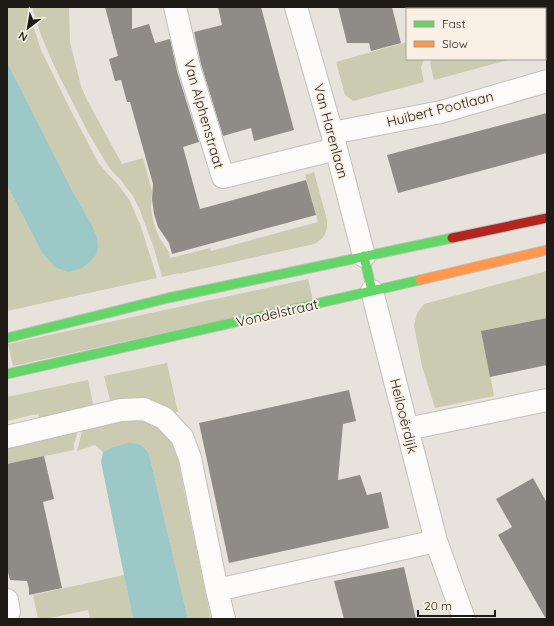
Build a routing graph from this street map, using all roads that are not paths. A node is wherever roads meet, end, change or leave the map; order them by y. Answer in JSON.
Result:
{"nodes":[{"id":1,"x":175,"y":7,"type":"edge"},
{"id":2,"x":296,"y":7,"type":"edge"},
{"id":3,"x":547,"y":81,"type":"edge"},
{"id":4,"x":334,"y":141,"type":"junction"},
{"id":5,"x":547,"y":218,"type":"edge"},
{"id":6,"x":547,"y":250,"type":"edge"},
{"id":7,"x":364,"y":256,"type":"junction"},
{"id":8,"x":372,"y":291,"type":"junction"},
{"id":9,"x":7,"y":338,"type":"edge"},
{"id":10,"x":7,"y":374,"type":"edge"},
{"id":11,"x":547,"y":400,"type":"edge"},
{"id":12,"x":407,"y":428,"type":"junction"},
{"id":13,"x":7,"y":437,"type":"edge"},
{"id":14,"x":436,"y":541,"type":"junction"},
{"id":15,"x":217,"y":590,"type":"junction"},
{"id":16,"x":224,"y":619,"type":"edge"},
{"id":17,"x":464,"y":619,"type":"edge"}],
"edges":[{"from":1,"to":4,"type":"street","name":"Van Alphenstraat"},
{"from":2,"to":4,"type":"street","name":"Van Harenlaan"},
{"from":3,"to":4,"type":"street","name":"Huibert Pootlaan"},
{"from":4,"to":7,"type":"street","name":"Van Harenlaan"},
{"from":5,"to":7,"type":"street"},
{"from":6,"to":8,"type":"street","name":"Vondelstraat"},
{"from":7,"to":8,"type":"street"},
{"from":7,"to":9,"type":"street"},
{"from":8,"to":10,"type":"street","name":"Vondelstraat"},
{"from":8,"to":12,"type":"street","name":"Heilooërdijk"},
{"from":11,"to":12,"type":"street"},
{"from":12,"to":14,"type":"street","name":"Heilooërdijk"},
{"from":13,"to":15,"type":"street"},
{"from":14,"to":15,"type":"street"},
{"from":14,"to":17,"type":"street","name":"Heilooërdijk"},
{"from":15,"to":16,"type":"street"}]}
